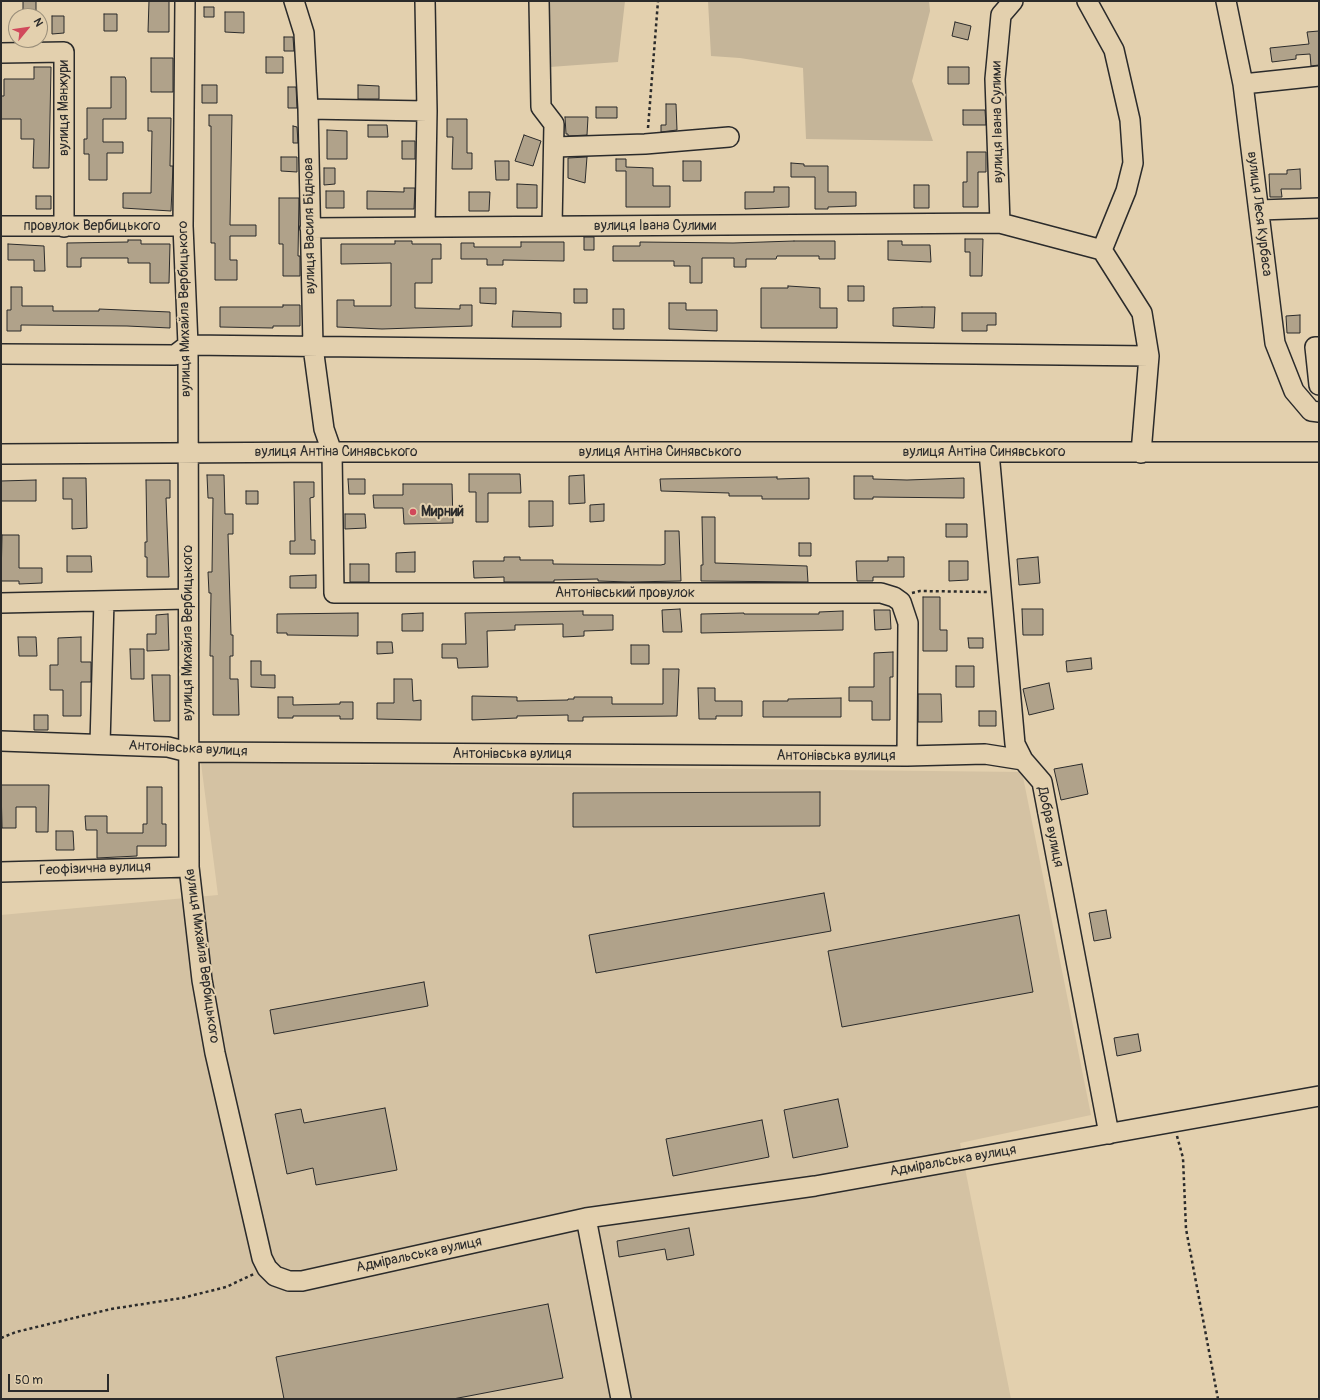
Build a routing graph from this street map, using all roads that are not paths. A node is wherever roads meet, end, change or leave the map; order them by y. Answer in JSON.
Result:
{"nodes":[{"id":1,"x":185,"y":1,"type":"edge"},
{"id":2,"x":294,"y":1,"type":"edge"},
{"id":3,"x":425,"y":1,"type":"edge"},
{"id":4,"x":539,"y":1,"type":"edge"},
{"id":5,"x":1013,"y":1,"type":"edge"},
{"id":6,"x":1087,"y":1,"type":"edge"},
{"id":7,"x":1226,"y":1,"type":"edge"},
{"id":8,"x":1,"y":53,"type":"edge"},
{"id":9,"x":1319,"y":76,"type":"edge"},
{"id":10,"x":1243,"y":84,"type":"junction"},
{"id":11,"x":308,"y":109,"type":"junction"},
{"id":12,"x":427,"y":111,"type":"junction"},
{"id":13,"x":730,"y":137,"type":"dead end"},
{"id":14,"x":555,"y":147,"type":"junction"},
{"id":15,"x":1319,"y":208,"type":"edge"},
{"id":16,"x":1259,"y":210,"type":"junction"},
{"id":17,"x":1000,"y":223,"type":"junction"},
{"id":18,"x":1,"y":226,"type":"edge"},
{"id":19,"x":183,"y":226,"type":"junction"},
{"id":20,"x":552,"y":226,"type":"junction"},
{"id":21,"x":64,"y":227,"type":"junction"},
{"id":22,"x":425,"y":227,"type":"junction"},
{"id":23,"x":310,"y":228,"type":"junction"},
{"id":24,"x":1102,"y":250,"type":"junction"},
{"id":25,"x":188,"y":345,"type":"junction"},
{"id":26,"x":1317,"y":347,"type":"edge"},
{"id":27,"x":313,"y":348,"type":"junction"},
{"id":28,"x":1,"y":354,"type":"edge"},
{"id":29,"x":1149,"y":356,"type":"junction"},
{"id":30,"x":1319,"y":385,"type":"edge"},
{"id":31,"x":1319,"y":412,"type":"edge"},
{"id":32,"x":332,"y":452,"type":"junction"},
{"id":33,"x":989,"y":452,"type":"junction"},
{"id":34,"x":1319,"y":452,"type":"edge"},
{"id":35,"x":1141,"y":453,"type":"junction"},
{"id":36,"x":1,"y":454,"type":"edge"},
{"id":37,"x":187,"y":454,"type":"junction"},
{"id":38,"x":188,"y":599,"type":"junction"},
{"id":39,"x":104,"y":601,"type":"junction"},
{"id":40,"x":1,"y":603,"type":"edge"},
{"id":41,"x":1,"y":741,"type":"edge"},
{"id":42,"x":100,"y":744,"type":"junction"},
{"id":43,"x":188,"y":752,"type":"junction"},
{"id":44,"x":907,"y":756,"type":"junction"},
{"id":45,"x":1024,"y":760,"type":"junction"},
{"id":46,"x":189,"y":867,"type":"junction"},
{"id":47,"x":1,"y":872,"type":"edge"},
{"id":48,"x":1319,"y":1096,"type":"edge"},
{"id":49,"x":1109,"y":1134,"type":"junction"},
{"id":50,"x":586,"y":1218,"type":"junction"},
{"id":51,"x":264,"y":1263,"type":"joint"},
{"id":52,"x":621,"y":1399,"type":"edge"}],
"edges":[{"from":1,"to":19,"type":"street","name":"вулиця Михайла Вербицького"},
{"from":2,"to":11,"type":"street","name":"вулиця Василя Біднова"},
{"from":3,"to":12,"type":"street"},
{"from":4,"to":14,"type":"street"},
{"from":5,"to":17,"type":"street","name":"вулиця Івана Сулими"},
{"from":6,"to":24,"type":"street"},
{"from":7,"to":10,"type":"street","name":"вулиця Леся Курбаса"},
{"from":8,"to":21,"type":"street","name":"вулиця Манжури"},
{"from":9,"to":10,"type":"street"},
{"from":10,"to":16,"type":"street","name":"вулиця Леся Курбаса"},
{"from":11,"to":12,"type":"street"},
{"from":11,"to":23,"type":"street","name":"вулиця Василя Біднова"},
{"from":12,"to":22,"type":"street"},
{"from":13,"to":14,"type":"street"},
{"from":14,"to":20,"type":"street"},
{"from":15,"to":16,"type":"street"},
{"from":16,"to":31,"type":"street","name":"вулиця Леся Курбаса"},
{"from":17,"to":20,"type":"street","name":"вулиця Івана Сулими"},
{"from":17,"to":24,"type":"street","name":"вулиця Івана Сулими"},
{"from":18,"to":21,"type":"street","name":"провулок Вербицького"},
{"from":19,"to":21,"type":"street","name":"провулок Вербицького"},
{"from":19,"to":25,"type":"street","name":"вулиця Михайла Вербицького"},
{"from":20,"to":22,"type":"street","name":"вулиця Івана Сулими"},
{"from":22,"to":23,"type":"street","name":"вулиця Івана Сулими"},
{"from":23,"to":27,"type":"street","name":"вулиця Василя Біднова"},
{"from":24,"to":29,"type":"street"},
{"from":25,"to":27,"type":"street"},
{"from":25,"to":28,"type":"street"},
{"from":25,"to":37,"type":"street","name":"вулиця Михайла Вербицького"},
{"from":26,"to":30,"type":"street"},
{"from":27,"to":29,"type":"street"},
{"from":27,"to":32,"type":"street","name":"вулиця Василя Біднова"},
{"from":29,"to":35,"type":"street"},
{"from":32,"to":33,"type":"street","name":"вулиця Антіна Синявського"},
{"from":32,"to":37,"type":"street","name":"вулиця Антіна Синявського"},
{"from":32,"to":44,"type":"street","name":"Антонівський провулок"},
{"from":33,"to":35,"type":"street","name":"вулиця Антіна Синявського"},
{"from":33,"to":45,"type":"street","name":"Добра вулиця"},
{"from":34,"to":35,"type":"street","name":"вулиця Антіна Синявського"},
{"from":36,"to":37,"type":"street","name":"вулиця Антіна Синявського"},
{"from":37,"to":38,"type":"street","name":"вулиця Михайла Вербицького"},
{"from":38,"to":39,"type":"street"},
{"from":38,"to":43,"type":"street","name":"вулиця Михайла Вербицького"},
{"from":39,"to":40,"type":"street"},
{"from":39,"to":42,"type":"street"},
{"from":41,"to":42,"type":"street","name":"Антонівська вулиця"},
{"from":42,"to":43,"type":"street","name":"Антонівська вулиця"},
{"from":43,"to":44,"type":"street","name":"Антонівська вулиця"},
{"from":43,"to":46,"type":"street","name":"вулиця Михайла Вербицького"},
{"from":44,"to":45,"type":"street","name":"Антонівська вулиця"},
{"from":45,"to":49,"type":"street","name":"Добра вулиця"},
{"from":46,"to":47,"type":"street","name":"Геофізична вулиця"},
{"from":46,"to":51,"type":"street","name":"вулиця Михайла Вербицького"},
{"from":48,"to":49,"type":"street","name":"Адміральська вулиця"},
{"from":49,"to":50,"type":"street","name":"Адміральська вулиця"},
{"from":50,"to":51,"type":"street","name":"Адміральська вулиця"},
{"from":50,"to":52,"type":"street"}]}
